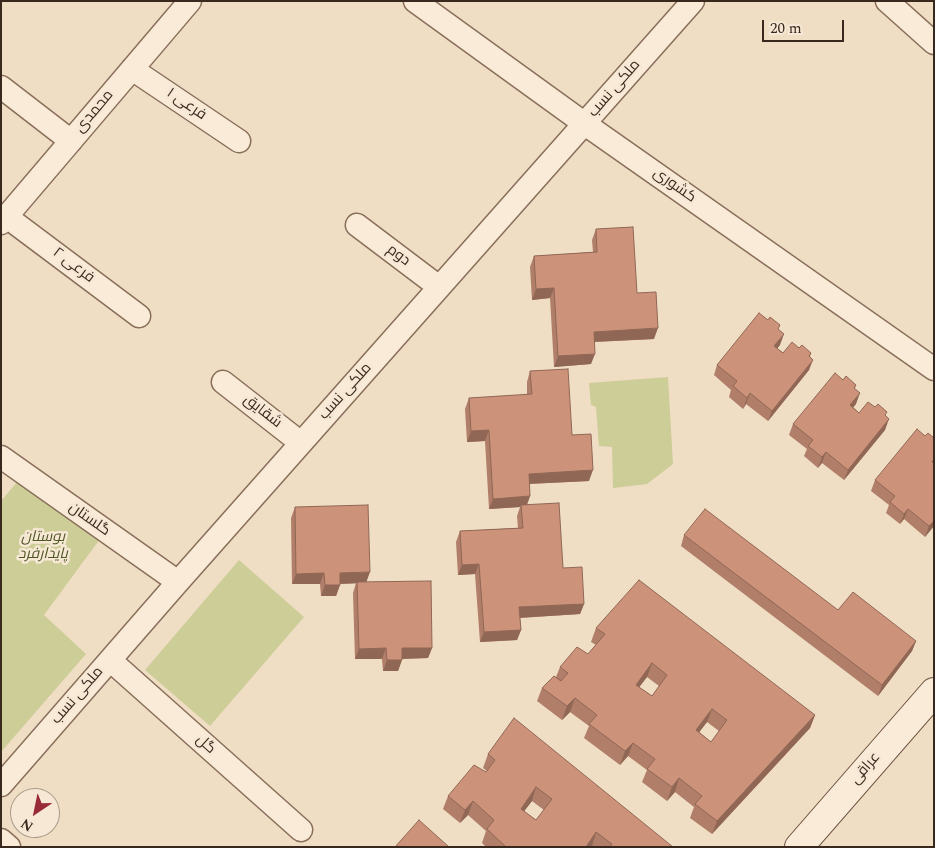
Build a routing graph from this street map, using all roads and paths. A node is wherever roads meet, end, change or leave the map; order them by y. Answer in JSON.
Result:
{"nodes":[{"id":1,"x":190,"y":1,"type":"edge"},
{"id":2,"x":415,"y":1,"type":"edge"},
{"id":3,"x":693,"y":1,"type":"edge"},
{"id":4,"x":887,"y":1,"type":"edge"},
{"id":5,"x":934,"y":42,"type":"edge"},
{"id":6,"x":132,"y":69,"type":"junction"},
{"id":7,"x":1,"y":87,"type":"edge"},
{"id":8,"x":585,"y":124,"type":"junction"},
{"id":9,"x":71,"y":141,"type":"junction"},
{"id":10,"x":239,"y":142,"type":"dead end"},
{"id":11,"x":4,"y":220,"type":"edge"},
{"id":12,"x":357,"y":225,"type":"dead end"},
{"id":13,"x":440,"y":287,"type":"junction"},
{"id":14,"x":139,"y":316,"type":"dead end"},
{"id":15,"x":934,"y":369,"type":"edge"},
{"id":16,"x":223,"y":382,"type":"dead end"},
{"id":17,"x":301,"y":443,"type":"junction"},
{"id":18,"x":1,"y":457,"type":"edge"},
{"id":19,"x":178,"y":582,"type":"junction"},
{"id":20,"x":110,"y":660,"type":"junction"},
{"id":21,"x":934,"y":692,"type":"edge"},
{"id":22,"x":1,"y":785,"type":"edge"},
{"id":23,"x":301,"y":830,"type":"dead end"},
{"id":24,"x":1,"y":840,"type":"edge"},
{"id":25,"x":9,"y":847,"type":"edge"},
{"id":26,"x":799,"y":847,"type":"edge"}],
"edges":[{"from":1,"to":6,"type":"street","name":"محمدی"},
{"from":2,"to":8,"type":"street","name":"کشوری"},
{"from":3,"to":8,"type":"street","name":"ملکی نسب"},
{"from":4,"to":5,"type":"street"},
{"from":6,"to":9,"type":"street","name":"محمدی"},
{"from":6,"to":10,"type":"street","name":"فرعی ۱"},
{"from":7,"to":9,"type":"street"},
{"from":8,"to":13,"type":"street","name":"ملکی نسب"},
{"from":8,"to":15,"type":"street","name":"کشوری"},
{"from":9,"to":11,"type":"street","name":"محمدی"},
{"from":11,"to":14,"type":"street","name":"فرعی ۲"},
{"from":12,"to":13,"type":"street","name":"دوم"},
{"from":13,"to":17,"type":"street","name":"ملکی نسب"},
{"from":16,"to":17,"type":"street","name":"شقایق"},
{"from":17,"to":19,"type":"street","name":"ملکی نسب"},
{"from":18,"to":19,"type":"street","name":"گلستان"},
{"from":19,"to":20,"type":"street","name":"ملکی نسب"},
{"from":20,"to":22,"type":"street","name":"ملکی نسب"},
{"from":20,"to":23,"type":"street","name":"گل"},
{"from":21,"to":26,"type":"main road","name":"عراقی"},
{"from":24,"to":25,"type":"street"}]}
